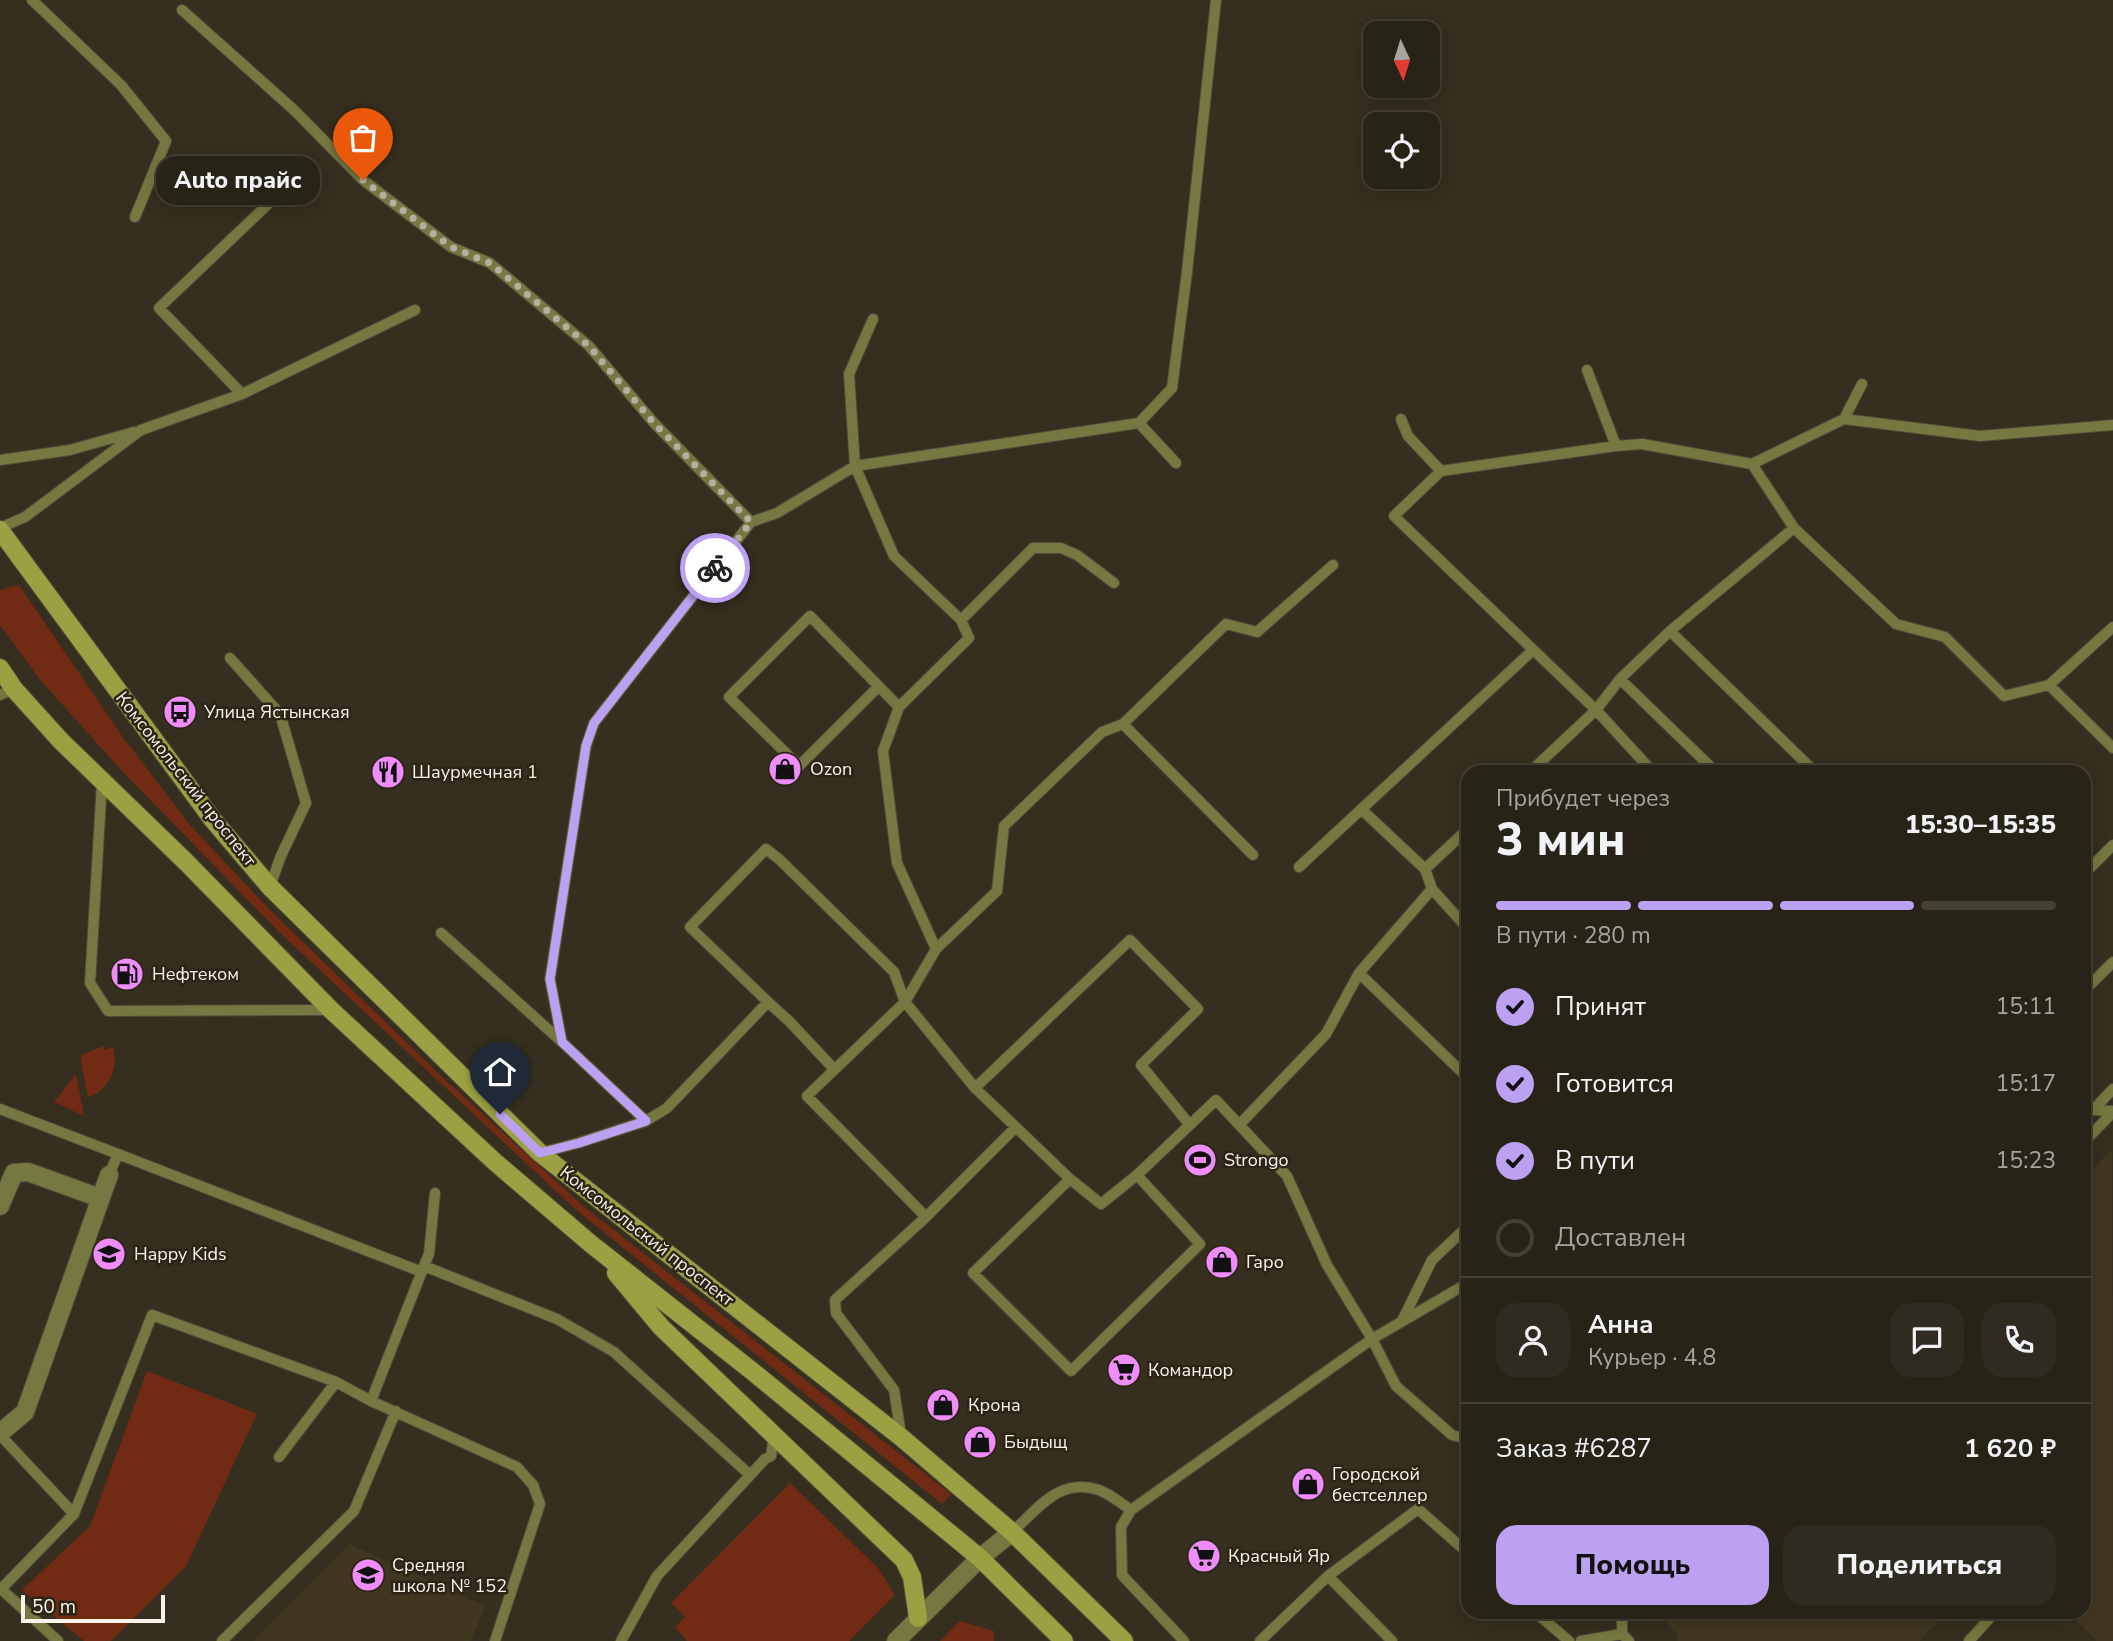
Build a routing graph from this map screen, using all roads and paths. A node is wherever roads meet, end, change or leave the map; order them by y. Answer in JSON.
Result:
{"nodes":[{"id":1,"x":32,"y":0,"type":"edge"},
{"id":2,"x":1216,"y":0,"type":"edge"},
{"id":3,"x":182,"y":10,"type":"dead end"},
{"id":4,"x":288,"y":186,"type":"dead end"},
{"id":5,"x":135,"y":217,"type":"dead end"},
{"id":6,"x":415,"y":310,"type":"dead end"},
{"id":7,"x":873,"y":319,"type":"dead end"},
{"id":8,"x":1587,"y":370,"type":"dead end"},
{"id":9,"x":1862,"y":384,"type":"dead end"},
{"id":10,"x":242,"y":394,"type":"junction"},
{"id":11,"x":1401,"y":419,"type":"dead end"},
{"id":12,"x":1844,"y":419,"type":"junction"},
{"id":13,"x":1139,"y":423,"type":"junction"},
{"id":14,"x":2113,"y":425,"type":"edge"},
{"id":15,"x":141,"y":430,"type":"junction"},
{"id":16,"x":1616,"y":446,"type":"junction"},
{"id":17,"x":0,"y":460,"type":"edge"},
{"id":18,"x":1176,"y":463,"type":"dead end"},
{"id":19,"x":1752,"y":464,"type":"junction"},
{"id":20,"x":855,"y":466,"type":"junction"},
{"id":21,"x":1441,"y":471,"type":"junction"},
{"id":22,"x":751,"y":522,"type":"junction"},
{"id":23,"x":1794,"y":528,"type":"junction"},
{"id":24,"x":0,"y":529,"type":"edge"},
{"id":25,"x":1333,"y":565,"type":"dead end"},
{"id":26,"x":1114,"y":583,"type":"dead end"},
{"id":27,"x":961,"y":620,"type":"junction"},
{"id":28,"x":2113,"y":627,"type":"edge"},
{"id":29,"x":1670,"y":631,"type":"junction"},
{"id":30,"x":1533,"y":650,"type":"junction"},
{"id":31,"x":230,"y":658,"type":"dead end"},
{"id":32,"x":0,"y":668,"type":"edge"},
{"id":33,"x":1620,"y":680,"type":"junction"},
{"id":34,"x":2049,"y":685,"type":"junction"},
{"id":35,"x":878,"y":687,"type":"junction"},
{"id":36,"x":7,"y":692,"type":"edge"},
{"id":37,"x":899,"y":707,"type":"junction"},
{"id":38,"x":1595,"y":710,"type":"junction"},
{"id":39,"x":1123,"y":724,"type":"junction"},
{"id":40,"x":2113,"y":748,"type":"edge"},
{"id":41,"x":1537,"y":765,"type":"edge"},
{"id":42,"x":1646,"y":765,"type":"edge"},
{"id":43,"x":1709,"y":765,"type":"edge"},
{"id":44,"x":1808,"y":765,"type":"edge"},
{"id":45,"x":102,"y":782,"type":"junction"},
{"id":46,"x":1361,"y":809,"type":"junction"},
{"id":47,"x":1461,"y":836,"type":"edge"},
{"id":48,"x":2113,"y":845,"type":"edge"},
{"id":49,"x":1253,"y":855,"type":"dead end"},
{"id":50,"x":1299,"y":867,"type":"dead end"},
{"id":51,"x":2091,"y":867,"type":"edge"},
{"id":52,"x":1425,"y":869,"type":"junction"},
{"id":53,"x":270,"y":887,"type":"junction"},
{"id":54,"x":1432,"y":890,"type":"junction"},
{"id":55,"x":1461,"y":921,"type":"edge"},
{"id":56,"x":441,"y":933,"type":"dead end"},
{"id":57,"x":936,"y":950,"type":"junction"},
{"id":58,"x":2113,"y":962,"type":"edge"},
{"id":59,"x":1359,"y":972,"type":"junction"},
{"id":60,"x":2091,"y":984,"type":"edge"},
{"id":61,"x":768,"y":1002,"type":"junction"},
{"id":62,"x":905,"y":1002,"type":"junction"},
{"id":63,"x":331,"y":1010,"type":"junction"},
{"id":64,"x":562,"y":1042,"type":"junction"},
{"id":65,"x":834,"y":1069,"type":"junction"},
{"id":66,"x":1461,"y":1071,"type":"edge"},
{"id":67,"x":975,"y":1088,"type":"junction"},
{"id":68,"x":2113,"y":1089,"type":"edge"},
{"id":69,"x":2091,"y":1107,"type":"edge"},
{"id":70,"x":0,"y":1109,"type":"edge"},
{"id":71,"x":2091,"y":1110,"type":"edge"},
{"id":72,"x":2113,"y":1111,"type":"edge"},
{"id":73,"x":646,"y":1121,"type":"junction"},
{"id":74,"x":1189,"y":1124,"type":"junction"},
{"id":75,"x":1239,"y":1125,"type":"junction"},
{"id":76,"x":1016,"y":1127,"type":"junction"},
{"id":77,"x":2091,"y":1135,"type":"edge"},
{"id":78,"x":540,"y":1153,"type":"junction"},
{"id":79,"x":118,"y":1154,"type":"junction"},
{"id":80,"x":109,"y":1175,"type":"joint"},
{"id":81,"x":1137,"y":1175,"type":"junction"},
{"id":82,"x":1070,"y":1179,"type":"junction"},
{"id":83,"x":435,"y":1193,"type":"dead end"},
{"id":84,"x":100,"y":1198,"type":"junction"},
{"id":85,"x":0,"y":1206,"type":"edge"},
{"id":86,"x":926,"y":1217,"type":"junction"},
{"id":87,"x":1461,"y":1233,"type":"edge"},
{"id":88,"x":591,"y":1244,"type":"junction"},
{"id":89,"x":423,"y":1269,"type":"junction"},
{"id":90,"x":1461,"y":1287,"type":"edge"},
{"id":91,"x":1402,"y":1322,"type":"junction"},
{"id":92,"x":1372,"y":1339,"type":"junction"},
{"id":93,"x":336,"y":1382,"type":"junction"},
{"id":94,"x":371,"y":1401,"type":"junction"},
{"id":95,"x":396,"y":1411,"type":"junction"},
{"id":96,"x":0,"y":1434,"type":"edge"},
{"id":97,"x":774,"y":1436,"type":"junction"},
{"id":98,"x":1461,"y":1437,"type":"edge"},
{"id":99,"x":902,"y":1438,"type":"junction"},
{"id":100,"x":279,"y":1458,"type":"dead end"},
{"id":101,"x":750,"y":1475,"type":"junction"},
{"id":102,"x":1131,"y":1510,"type":"junction"},
{"id":103,"x":75,"y":1514,"type":"junction"},
{"id":104,"x":1012,"y":1532,"type":"junction"},
{"id":105,"x":1461,"y":1547,"type":"edge"},
{"id":106,"x":980,"y":1558,"type":"junction"},
{"id":107,"x":1328,"y":1576,"type":"junction"},
{"id":108,"x":918,"y":1618,"type":"junction"},
{"id":109,"x":1543,"y":1619,"type":"edge"},
{"id":110,"x":1623,"y":1619,"type":"edge"},
{"id":111,"x":1989,"y":1619,"type":"edge"},
{"id":112,"x":1625,"y":1638,"type":"edge"},
{"id":113,"x":58,"y":1641,"type":"edge"},
{"id":114,"x":222,"y":1641,"type":"edge"},
{"id":115,"x":495,"y":1641,"type":"edge"},
{"id":116,"x":621,"y":1641,"type":"edge"},
{"id":117,"x":895,"y":1641,"type":"edge"},
{"id":118,"x":1064,"y":1641,"type":"edge"},
{"id":119,"x":1124,"y":1641,"type":"edge"},
{"id":120,"x":1184,"y":1641,"type":"edge"},
{"id":121,"x":1260,"y":1641,"type":"edge"},
{"id":122,"x":1392,"y":1641,"type":"edge"},
{"id":123,"x":1569,"y":1641,"type":"edge"},
{"id":124,"x":1581,"y":1641,"type":"edge"},
{"id":125,"x":1969,"y":1641,"type":"edge"}],
"edges":[{"from":1,"to":5,"type":"lane"},
{"from":2,"to":13,"type":"lane"},
{"from":3,"to":22,"type":"lane"},
{"from":4,"to":10,"type":"lane"},
{"from":6,"to":10,"type":"lane"},
{"from":7,"to":20,"type":"lane"},
{"from":8,"to":16,"type":"lane"},
{"from":9,"to":12,"type":"lane"},
{"from":10,"to":15,"type":"lane"},
{"from":11,"to":21,"type":"lane"},
{"from":12,"to":14,"type":"lane"},
{"from":12,"to":19,"type":"lane"},
{"from":13,"to":18,"type":"lane"},
{"from":13,"to":20,"type":"lane"},
{"from":15,"to":17,"type":"lane"},
{"from":15,"to":24,"type":"lane"},
{"from":16,"to":19,"type":"lane"},
{"from":16,"to":21,"type":"lane"},
{"from":19,"to":23,"type":"lane"},
{"from":20,"to":22,"type":"lane"},
{"from":20,"to":27,"type":"lane"},
{"from":21,"to":30,"type":"lane"},
{"from":22,"to":64,"type":"lane"},
{"from":23,"to":29,"type":"lane"},
{"from":23,"to":34,"type":"lane"},
{"from":24,"to":53,"type":"main road","name":"Комсомольский проспект"},
{"from":25,"to":39,"type":"lane"},
{"from":26,"to":27,"type":"lane"},
{"from":27,"to":37,"type":"lane"},
{"from":28,"to":34,"type":"lane"},
{"from":29,"to":33,"type":"lane"},
{"from":29,"to":44,"type":"lane"},
{"from":30,"to":38,"type":"lane"},
{"from":30,"to":46,"type":"lane"},
{"from":31,"to":53,"type":"lane"},
{"from":32,"to":36,"type":"main road"},
{"from":33,"to":38,"type":"lane"},
{"from":33,"to":43,"type":"lane"},
{"from":34,"to":40,"type":"lane"},
{"from":35,"to":35,"type":"lane"},
{"from":35,"to":37,"type":"lane"},
{"from":36,"to":45,"type":"main road"},
{"from":37,"to":57,"type":"lane"},
{"from":38,"to":41,"type":"lane"},
{"from":38,"to":42,"type":"lane"},
{"from":39,"to":49,"type":"lane"},
{"from":39,"to":57,"type":"lane"},
{"from":45,"to":63,"type":"main road"},
{"from":45,"to":63,"type":"lane"},
{"from":46,"to":50,"type":"lane"},
{"from":46,"to":52,"type":"lane"},
{"from":47,"to":52,"type":"lane"},
{"from":48,"to":51,"type":"lane"},
{"from":52,"to":54,"type":"lane"},
{"from":53,"to":78,"type":"main road","name":"Комсомольский проспект"},
{"from":54,"to":55,"type":"lane"},
{"from":54,"to":59,"type":"lane"},
{"from":56,"to":64,"type":"lane"},
{"from":57,"to":62,"type":"lane"},
{"from":58,"to":60,"type":"lane"},
{"from":59,"to":66,"type":"lane"},
{"from":59,"to":75,"type":"lane"},
{"from":61,"to":62,"type":"lane"},
{"from":61,"to":65,"type":"lane"},
{"from":61,"to":73,"type":"lane"},
{"from":62,"to":65,"type":"lane"},
{"from":62,"to":67,"type":"lane"},
{"from":63,"to":88,"type":"main road"},
{"from":64,"to":73,"type":"lane"},
{"from":65,"to":86,"type":"lane"},
{"from":67,"to":74,"type":"lane"},
{"from":67,"to":76,"type":"lane"},
{"from":68,"to":69,"type":"lane"},
{"from":70,"to":79,"type":"lane"},
{"from":71,"to":72,"type":"lane"},
{"from":72,"to":77,"type":"lane"},
{"from":73,"to":78,"type":"lane"},
{"from":74,"to":75,"type":"lane"},
{"from":74,"to":81,"type":"lane"},
{"from":75,"to":92,"type":"lane"},
{"from":76,"to":82,"type":"lane"},
{"from":76,"to":86,"type":"lane"},
{"from":78,"to":99,"type":"main road","name":"Комсомольский проспект"},
{"from":79,"to":80,"type":"lane"},
{"from":79,"to":89,"type":"lane"},
{"from":80,"to":84,"type":"street"},
{"from":81,"to":82,"type":"lane"},
{"from":81,"to":82,"type":"lane"},
{"from":83,"to":89,"type":"lane"},
{"from":84,"to":85,"type":"street"},
{"from":84,"to":96,"type":"street"},
{"from":86,"to":99,"type":"lane"},
{"from":87,"to":91,"type":"lane"},
{"from":88,"to":97,"type":"main road"},
{"from":88,"to":106,"type":"main road"},
{"from":89,"to":94,"type":"lane"},
{"from":89,"to":101,"type":"lane"},
{"from":90,"to":91,"type":"lane"},
{"from":91,"to":92,"type":"lane"},
{"from":92,"to":98,"type":"lane"},
{"from":92,"to":102,"type":"lane"},
{"from":93,"to":94,"type":"lane"},
{"from":93,"to":100,"type":"lane"},
{"from":93,"to":103,"type":"lane"},
{"from":94,"to":95,"type":"lane"},
{"from":95,"to":114,"type":"lane"},
{"from":95,"to":115,"type":"lane"},
{"from":96,"to":103,"type":"lane"},
{"from":97,"to":101,"type":"lane"},
{"from":97,"to":108,"type":"main road"},
{"from":99,"to":104,"type":"main road","name":"Комсомольский проспект"},
{"from":101,"to":116,"type":"lane"},
{"from":102,"to":104,"type":"lane"},
{"from":102,"to":120,"type":"lane"},
{"from":103,"to":113,"type":"lane"},
{"from":104,"to":106,"type":"street"},
{"from":104,"to":119,"type":"main road","name":"Комсомольский проспект"},
{"from":105,"to":107,"type":"lane"},
{"from":106,"to":108,"type":"street"},
{"from":106,"to":118,"type":"main road"},
{"from":107,"to":121,"type":"lane"},
{"from":107,"to":122,"type":"lane"},
{"from":108,"to":117,"type":"street"},
{"from":109,"to":123,"type":"lane"},
{"from":110,"to":112,"type":"lane"},
{"from":111,"to":125,"type":"lane"},
{"from":112,"to":124,"type":"lane"}]}
